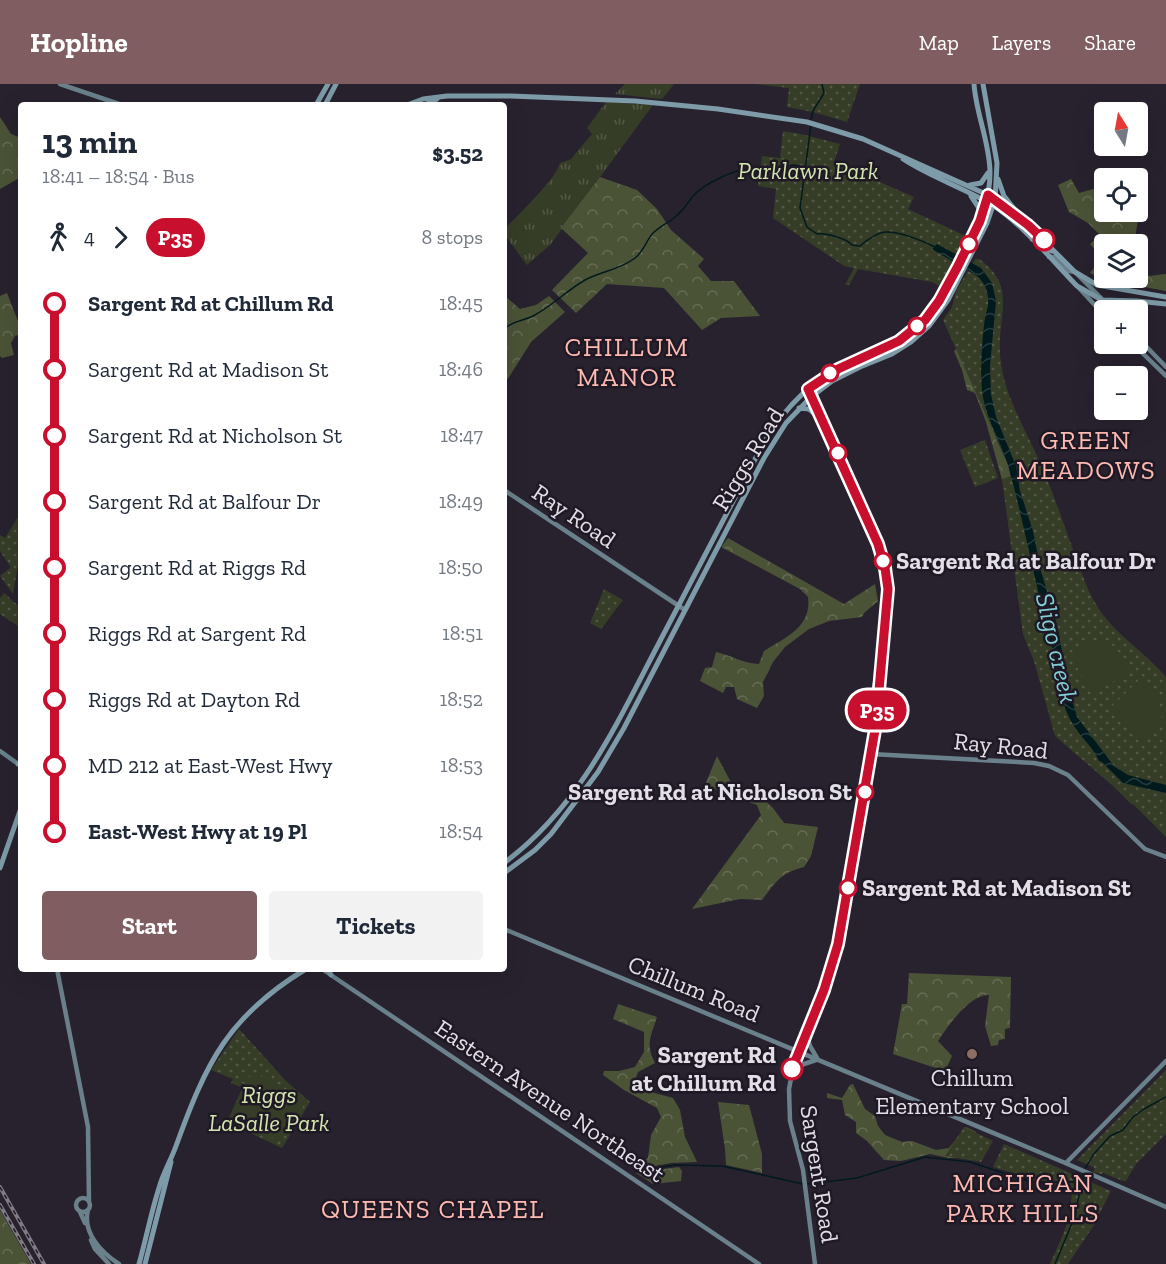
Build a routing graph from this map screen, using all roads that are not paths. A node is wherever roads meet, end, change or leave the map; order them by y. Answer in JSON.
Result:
{"nodes":[{"id":1,"x":60,"y":84,"type":"edge"},
{"id":2,"x":328,"y":84,"type":"edge"},
{"id":3,"x":336,"y":84,"type":"edge"},
{"id":4,"x":974,"y":84,"type":"edge"},
{"id":5,"x":982,"y":84,"type":"edge"},
{"id":6,"x":439,"y":97,"type":"junction"},
{"id":7,"x":113,"y":102,"type":"edge"},
{"id":8,"x":318,"y":102,"type":"edge"},
{"id":9,"x":327,"y":102,"type":"edge"},
{"id":10,"x":415,"y":102,"type":"edge"},
{"id":11,"x":430,"y":102,"type":"edge"},
{"id":12,"x":897,"y":155,"type":"junction"},
{"id":13,"x":990,"y":163,"type":"junction"},
{"id":14,"x":997,"y":169,"type":"junction"},
{"id":15,"x":968,"y":185,"type":"junction"},
{"id":16,"x":970,"y":194,"type":"junction"},
{"id":17,"x":987,"y":199,"type":"junction"},
{"id":18,"x":994,"y":203,"type":"junction"},
{"id":19,"x":1006,"y":216,"type":"junction"},
{"id":20,"x":980,"y":221,"type":"junction"},
{"id":21,"x":987,"y":223,"type":"junction"},
{"id":22,"x":1028,"y":225,"type":"junction"},
{"id":23,"x":1031,"y":238,"type":"junction"},
{"id":24,"x":1055,"y":251,"type":"junction"},
{"id":25,"x":1049,"y":257,"type":"junction"},
{"id":26,"x":1075,"y":272,"type":"junction"},
{"id":27,"x":1077,"y":286,"type":"junction"},
{"id":28,"x":1166,"y":297,"type":"edge"},
{"id":29,"x":1102,"y":300,"type":"joint"},
{"id":30,"x":1148,"y":302,"type":"edge"},
{"id":31,"x":1094,"y":304,"type":"edge"},
{"id":32,"x":1166,"y":304,"type":"edge"},
{"id":33,"x":1148,"y":348,"type":"edge"},
{"id":34,"x":1143,"y":354,"type":"edge"},
{"id":35,"x":1166,"y":367,"type":"edge"},
{"id":36,"x":1166,"y":376,"type":"edge"},
{"id":37,"x":809,"y":388,"type":"junction"},
{"id":38,"x":812,"y":396,"type":"junction"},
{"id":39,"x":799,"y":408,"type":"junction"},
{"id":40,"x":821,"y":418,"type":"junction"},
{"id":41,"x":835,"y":445,"type":"junction"},
{"id":42,"x":507,"y":492,"type":"edge"},
{"id":43,"x":678,"y":606,"type":"junction"},
{"id":44,"x":685,"y":610,"type":"junction"},
{"id":45,"x":0,"y":752,"type":"edge"},
{"id":46,"x":871,"y":754,"type":"junction"},
{"id":47,"x":18,"y":763,"type":"edge"},
{"id":48,"x":18,"y":817,"type":"edge"},
{"id":49,"x":18,"y":824,"type":"edge"},
{"id":50,"x":14,"y":827,"type":"junction"},
{"id":51,"x":1166,"y":857,"type":"edge"},
{"id":52,"x":507,"y":861,"type":"edge"},
{"id":53,"x":0,"y":868,"type":"edge"},
{"id":54,"x":507,"y":871,"type":"edge"},
{"id":55,"x":507,"y":931,"type":"edge"},
{"id":56,"x":58,"y":972,"type":"edge"},
{"id":57,"x":302,"y":972,"type":"edge"},
{"id":58,"x":330,"y":972,"type":"edge"},
{"id":59,"x":807,"y":1035,"type":"junction"},
{"id":60,"x":799,"y":1052,"type":"junction"},
{"id":61,"x":819,"y":1060,"type":"junction"},
{"id":62,"x":1166,"y":1061,"type":"edge"},
{"id":63,"x":792,"y":1071,"type":"junction"},
{"id":64,"x":171,"y":1161,"type":"junction"},
{"id":65,"x":1066,"y":1163,"type":"junction"},
{"id":66,"x":88,"y":1194,"type":"junction"},
{"id":67,"x":82,"y":1198,"type":"junction"},
{"id":68,"x":89,"y":1202,"type":"junction"},
{"id":69,"x":1166,"y":1208,"type":"edge"},
{"id":70,"x":88,"y":1210,"type":"junction"},
{"id":71,"x":80,"y":1212,"type":"junction"},
{"id":72,"x":109,"y":1264,"type":"edge"},
{"id":73,"x":118,"y":1264,"type":"edge"},
{"id":74,"x":140,"y":1264,"type":"edge"},
{"id":75,"x":145,"y":1264,"type":"edge"},
{"id":76,"x":759,"y":1264,"type":"edge"},
{"id":77,"x":815,"y":1264,"type":"edge"}],
"edges":[{"from":1,"to":7,"type":"main road"},
{"from":2,"to":8,"type":"main road"},
{"from":3,"to":9,"type":"main road"},
{"from":4,"to":13,"type":"main road","name":"Riggs Road"},
{"from":5,"to":14,"type":"main road","name":"Riggs Road"},
{"from":6,"to":10,"type":"main road"},
{"from":6,"to":11,"type":"main road"},
{"from":6,"to":12,"type":"main road"},
{"from":12,"to":15,"type":"main road"},
{"from":12,"to":16,"type":"main road"},
{"from":13,"to":15,"type":"main road"},
{"from":13,"to":17,"type":"main road","name":"Riggs Road"},
{"from":14,"to":18,"type":"main road","name":"Riggs Road"},
{"from":14,"to":22,"type":"main road"},
{"from":15,"to":17,"type":"main road"},
{"from":16,"to":17,"type":"main road"},
{"from":16,"to":20,"type":"main road"},
{"from":17,"to":18,"type":"main road"},
{"from":17,"to":20,"type":"main road","name":"Riggs Road"},
{"from":18,"to":19,"type":"main road"},
{"from":18,"to":21,"type":"main road","name":"Riggs Road"},
{"from":18,"to":22,"type":"main road"},
{"from":19,"to":21,"type":"main road"},
{"from":19,"to":23,"type":"main road"},
{"from":20,"to":37,"type":"main road","name":"Riggs Road"},
{"from":21,"to":38,"type":"main road","name":"Riggs Road"},
{"from":22,"to":24,"type":"main road"},
{"from":23,"to":24,"type":"main road"},
{"from":23,"to":25,"type":"main road"},
{"from":24,"to":26,"type":"main road"},
{"from":25,"to":26,"type":"main road"},
{"from":25,"to":27,"type":"main road"},
{"from":26,"to":28,"type":"main road"},
{"from":26,"to":29,"type":"main road"},
{"from":27,"to":29,"type":"main road"},
{"from":27,"to":31,"type":"main road"},
{"from":30,"to":32,"type":"main road"},
{"from":33,"to":35,"type":"main road"},
{"from":34,"to":36,"type":"main road"},
{"from":37,"to":38,"type":"main road","name":"Sargent Road"},
{"from":37,"to":43,"type":"main road","name":"Riggs Road"},
{"from":38,"to":39,"type":"main road","name":"Riggs Road"},
{"from":38,"to":40,"type":"main road","name":"Sargent Road"},
{"from":38,"to":41,"type":"main road","name":"Sargent Road"},
{"from":39,"to":40,"type":"main road"},
{"from":39,"to":44,"type":"main road","name":"Riggs Road"},
{"from":40,"to":41,"type":"main road","name":"Sargent Road"},
{"from":41,"to":46,"type":"main road","name":"Sargent Road"},
{"from":42,"to":43,"type":"main road","name":"Ray Road"},
{"from":43,"to":44,"type":"main road","name":"Ray Road"},
{"from":43,"to":52,"type":"main road","name":"Riggs Road"},
{"from":44,"to":54,"type":"main road","name":"Riggs Road"},
{"from":45,"to":47,"type":"main road"},
{"from":46,"to":51,"type":"main road","name":"Ray Road"},
{"from":46,"to":59,"type":"main road","name":"Sargent Road"},
{"from":48,"to":50,"type":"main road"},
{"from":49,"to":50,"type":"main road"},
{"from":50,"to":53,"type":"main road"},
{"from":55,"to":60,"type":"main road","name":"Chillum Road"},
{"from":56,"to":66,"type":"main road"},
{"from":57,"to":64,"type":"main road"},
{"from":58,"to":76,"type":"main road","name":"Eastern Avenue Northeast"},
{"from":59,"to":60,"type":"main road","name":"Sargent Road"},
{"from":59,"to":61,"type":"main road"},
{"from":60,"to":61,"type":"main road","name":"Chillum Road"},
{"from":60,"to":63,"type":"main road","name":"Sargent Road"},
{"from":61,"to":63,"type":"main road"},
{"from":61,"to":65,"type":"main road","name":"Chillum Road"},
{"from":62,"to":65,"type":"main road"},
{"from":63,"to":77,"type":"main road","name":"Sargent Road"},
{"from":64,"to":74,"type":"main road"},
{"from":64,"to":75,"type":"main road"},
{"from":65,"to":69,"type":"main road","name":"Chillum Road"},
{"from":66,"to":67,"type":"main road"},
{"from":66,"to":68,"type":"main road"},
{"from":67,"to":68,"type":"main road"},
{"from":67,"to":71,"type":"main road"},
{"from":68,"to":70,"type":"main road"},
{"from":70,"to":71,"type":"main road"},
{"from":70,"to":73,"type":"main road"},
{"from":71,"to":72,"type":"main road"}]}
